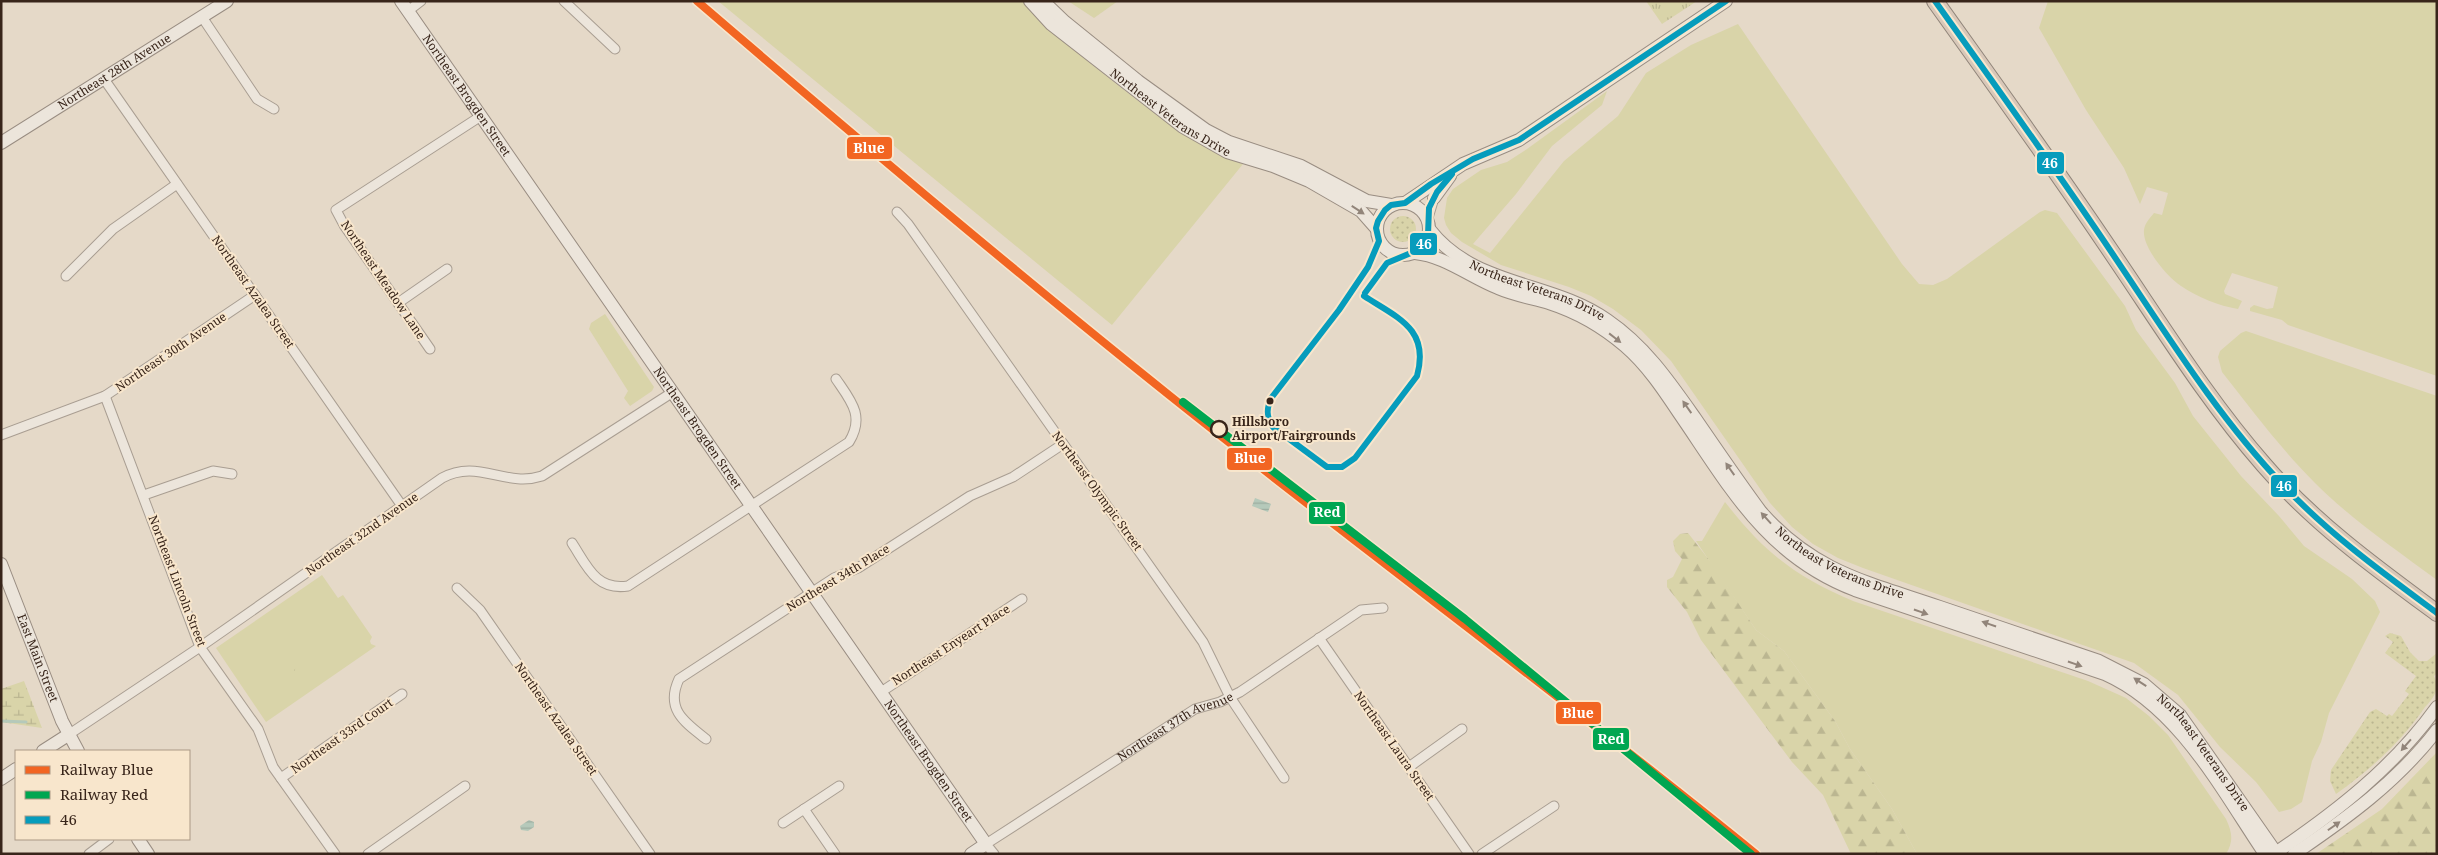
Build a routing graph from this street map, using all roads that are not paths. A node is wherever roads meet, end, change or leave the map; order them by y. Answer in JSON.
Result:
{"nodes":[{"id":1,"x":226,"y":1,"type":"edge"},
{"id":2,"x":422,"y":1,"type":"edge"},
{"id":3,"x":564,"y":1,"type":"edge"},
{"id":4,"x":1030,"y":1,"type":"edge"},
{"id":5,"x":1043,"y":1,"type":"edge"},
{"id":6,"x":1726,"y":1,"type":"edge"},
{"id":7,"x":1935,"y":1,"type":"edge"},
{"id":8,"x":405,"y":6,"type":"edge"},
{"id":9,"x":202,"y":17,"type":"junction"},
{"id":10,"x":615,"y":49,"type":"dead end"},
{"id":11,"x":104,"y":79,"type":"junction"},
{"id":12,"x":274,"y":109,"type":"dead end"},
{"id":13,"x":481,"y":116,"type":"junction"},
{"id":14,"x":1,"y":143,"type":"edge"},
{"id":15,"x":1455,"y":170,"type":"junction"},
{"id":16,"x":177,"y":184,"type":"junction"},
{"id":17,"x":1434,"y":198,"type":"joint"},
{"id":18,"x":1405,"y":203,"type":"junction"},
{"id":19,"x":1391,"y":205,"type":"junction"},
{"id":20,"x":897,"y":212,"type":"dead end"},
{"id":21,"x":1429,"y":224,"type":"junction"},
{"id":22,"x":1376,"y":228,"type":"junction"},
{"id":23,"x":1415,"y":253,"type":"junction"},
{"id":24,"x":447,"y":269,"type":"dead end"},
{"id":25,"x":66,"y":276,"type":"dead end"},
{"id":26,"x":255,"y":295,"type":"junction"},
{"id":27,"x":398,"y":303,"type":"junction"},
{"id":28,"x":430,"y":349,"type":"dead end"},
{"id":29,"x":836,"y":379,"type":"dead end"},
{"id":30,"x":673,"y":392,"type":"junction"},
{"id":31,"x":105,"y":396,"type":"junction"},
{"id":32,"x":1,"y":435,"type":"edge"},
{"id":33,"x":1062,"y":444,"type":"junction"},
{"id":34,"x":232,"y":474,"type":"dead end"},
{"id":35,"x":144,"y":495,"type":"junction"},
{"id":36,"x":402,"y":506,"type":"junction"},
{"id":37,"x":752,"y":506,"type":"junction"},
{"id":38,"x":572,"y":543,"type":"dead end"},
{"id":39,"x":1,"y":564,"type":"edge"},
{"id":40,"x":457,"y":588,"type":"dead end"},
{"id":41,"x":812,"y":593,"type":"junction"},
{"id":42,"x":1022,"y":599,"type":"dead end"},
{"id":43,"x":1383,"y":608,"type":"dead end"},
{"id":44,"x":2437,"y":613,"type":"edge"},
{"id":45,"x":1319,"y":638,"type":"junction"},
{"id":46,"x":200,"y":646,"type":"junction"},
{"id":47,"x":881,"y":692,"type":"junction"},
{"id":48,"x":402,"y":694,"type":"dead end"},
{"id":49,"x":1230,"y":697,"type":"junction"},
{"id":50,"x":2437,"y":707,"type":"edge"},
{"id":51,"x":1462,"y":729,"type":"dead end"},
{"id":52,"x":2437,"y":730,"type":"edge"},
{"id":53,"x":68,"y":735,"type":"junction"},
{"id":54,"x":706,"y":739,"type":"dead end"},
{"id":55,"x":45,"y":750,"type":"edge"},
{"id":56,"x":77,"y":750,"type":"edge"},
{"id":57,"x":1409,"y":767,"type":"junction"},
{"id":58,"x":15,"y":770,"type":"edge"},
{"id":59,"x":281,"y":778,"type":"junction"},
{"id":60,"x":1284,"y":778,"type":"dead end"},
{"id":61,"x":1,"y":779,"type":"edge"},
{"id":62,"x":465,"y":786,"type":"dead end"},
{"id":63,"x":839,"y":786,"type":"dead end"},
{"id":64,"x":1554,"y":806,"type":"dead end"},
{"id":65,"x":804,"y":809,"type":"junction"},
{"id":66,"x":783,"y":823,"type":"dead end"},
{"id":67,"x":108,"y":840,"type":"edge"},
{"id":68,"x":139,"y":840,"type":"edge"},
{"id":69,"x":990,"y":849,"type":"edge"},
{"id":70,"x":2273,"y":853,"type":"edge"},
{"id":71,"x":89,"y":854,"type":"edge"},
{"id":72,"x":148,"y":854,"type":"edge"},
{"id":73,"x":335,"y":854,"type":"edge"},
{"id":74,"x":368,"y":854,"type":"edge"},
{"id":75,"x":650,"y":854,"type":"edge"},
{"id":76,"x":835,"y":854,"type":"edge"},
{"id":77,"x":971,"y":854,"type":"edge"},
{"id":78,"x":1470,"y":854,"type":"edge"},
{"id":79,"x":1482,"y":854,"type":"edge"},
{"id":80,"x":2294,"y":854,"type":"edge"}],
"edges":[{"from":1,"to":9,"type":"street","name":"Northeast 28th Avenue"},
{"from":2,"to":8,"type":"street"},
{"from":3,"to":10,"type":"street"},
{"from":4,"to":22,"type":"street","name":"Northeast Veterans Drive","one_way":true},
{"from":5,"to":19,"type":"street","name":"Northeast Veterans Drive"},
{"from":6,"to":15,"type":"street"},
{"from":7,"to":44,"type":"highway"},
{"from":8,"to":13,"type":"street","name":"Northeast Brogden Street"},
{"from":9,"to":11,"type":"street","name":"Northeast 28th Avenue"},
{"from":9,"to":12,"type":"street"},
{"from":11,"to":14,"type":"street","name":"Northeast 28th Avenue"},
{"from":11,"to":16,"type":"street","name":"Northeast Azalea Street"},
{"from":13,"to":27,"type":"street","name":"Northeast Meadow Lane"},
{"from":13,"to":30,"type":"street","name":"Northeast Brogden Street"},
{"from":15,"to":17,"type":"street"},
{"from":15,"to":18,"type":"street"},
{"from":16,"to":25,"type":"street"},
{"from":16,"to":26,"type":"street","name":"Northeast Azalea Street"},
{"from":17,"to":21,"type":"street"},
{"from":18,"to":19,"type":"street"},
{"from":18,"to":21,"type":"street"},
{"from":19,"to":22,"type":"street"},
{"from":20,"to":33,"type":"street","name":"Northeast Olympic Street"},
{"from":21,"to":23,"type":"street"},
{"from":70,"to":21,"type":"street","name":"Northeast Veterans Drive","one_way":true},
{"from":22,"to":23,"type":"street"},
{"from":23,"to":70,"type":"street","name":"Northeast Veterans Drive","one_way":true},
{"from":24,"to":27,"type":"street"},
{"from":26,"to":31,"type":"street","name":"Northeast 30th Avenue"},
{"from":26,"to":36,"type":"street","name":"Northeast Azalea Street"},
{"from":27,"to":28,"type":"street","name":"Northeast Meadow Lane"},
{"from":29,"to":37,"type":"street"},
{"from":30,"to":36,"type":"street","name":"Northeast 32nd Avenue"},
{"from":30,"to":37,"type":"street","name":"Northeast Brogden Street"},
{"from":31,"to":32,"type":"street","name":"Northeast 30th Avenue"},
{"from":31,"to":35,"type":"street","name":"Northeast Lincoln Street"},
{"from":33,"to":41,"type":"street","name":"Northeast 34th Place"},
{"from":33,"to":49,"type":"street","name":"Northeast Olympic Street"},
{"from":34,"to":35,"type":"street"},
{"from":35,"to":46,"type":"street","name":"Northeast Lincoln Street"},
{"from":36,"to":46,"type":"street","name":"Northeast 32nd Avenue"},
{"from":37,"to":38,"type":"street"},
{"from":37,"to":41,"type":"street","name":"Northeast Brogden Street"},
{"from":39,"to":53,"type":"street","name":"East Main Street"},
{"from":40,"to":75,"type":"street","name":"Northeast Azalea Street"},
{"from":41,"to":47,"type":"street","name":"Northeast Brogden Street"},
{"from":41,"to":54,"type":"street","name":"Northeast 34th Place"},
{"from":42,"to":47,"type":"street","name":"Northeast Enyeart Place"},
{"from":43,"to":45,"type":"street","name":"Northeast 37th Avenue"},
{"from":45,"to":49,"type":"street","name":"Northeast 37th Avenue"},
{"from":45,"to":57,"type":"street","name":"Northeast Laura Street"},
{"from":46,"to":53,"type":"street","name":"Northeast 32nd Avenue"},
{"from":46,"to":59,"type":"street","name":"Northeast Lincoln Street"},
{"from":47,"to":69,"type":"street","name":"Northeast Brogden Street"},
{"from":48,"to":59,"type":"street","name":"Northeast 33rd Court"},
{"from":49,"to":60,"type":"street","name":"Northeast Olympic Street"},
{"from":49,"to":69,"type":"street","name":"Northeast 37th Avenue"},
{"from":50,"to":70,"type":"street","one_way":true},
{"from":51,"to":57,"type":"street"},
{"from":80,"to":52,"type":"street","one_way":true},
{"from":53,"to":55,"type":"street"},
{"from":53,"to":56,"type":"street","name":"East Main Street"},
{"from":57,"to":78,"type":"street","name":"Northeast Laura Street"},
{"from":58,"to":61,"type":"street"},
{"from":59,"to":73,"type":"street","name":"Northeast Lincoln Street"},
{"from":62,"to":74,"type":"street"},
{"from":63,"to":65,"type":"street"},
{"from":64,"to":79,"type":"street"},
{"from":65,"to":66,"type":"street"},
{"from":65,"to":76,"type":"street"},
{"from":67,"to":71,"type":"street"},
{"from":68,"to":72,"type":"street"},
{"from":69,"to":77,"type":"street","name":"Northeast 37th Avenue"}]}
